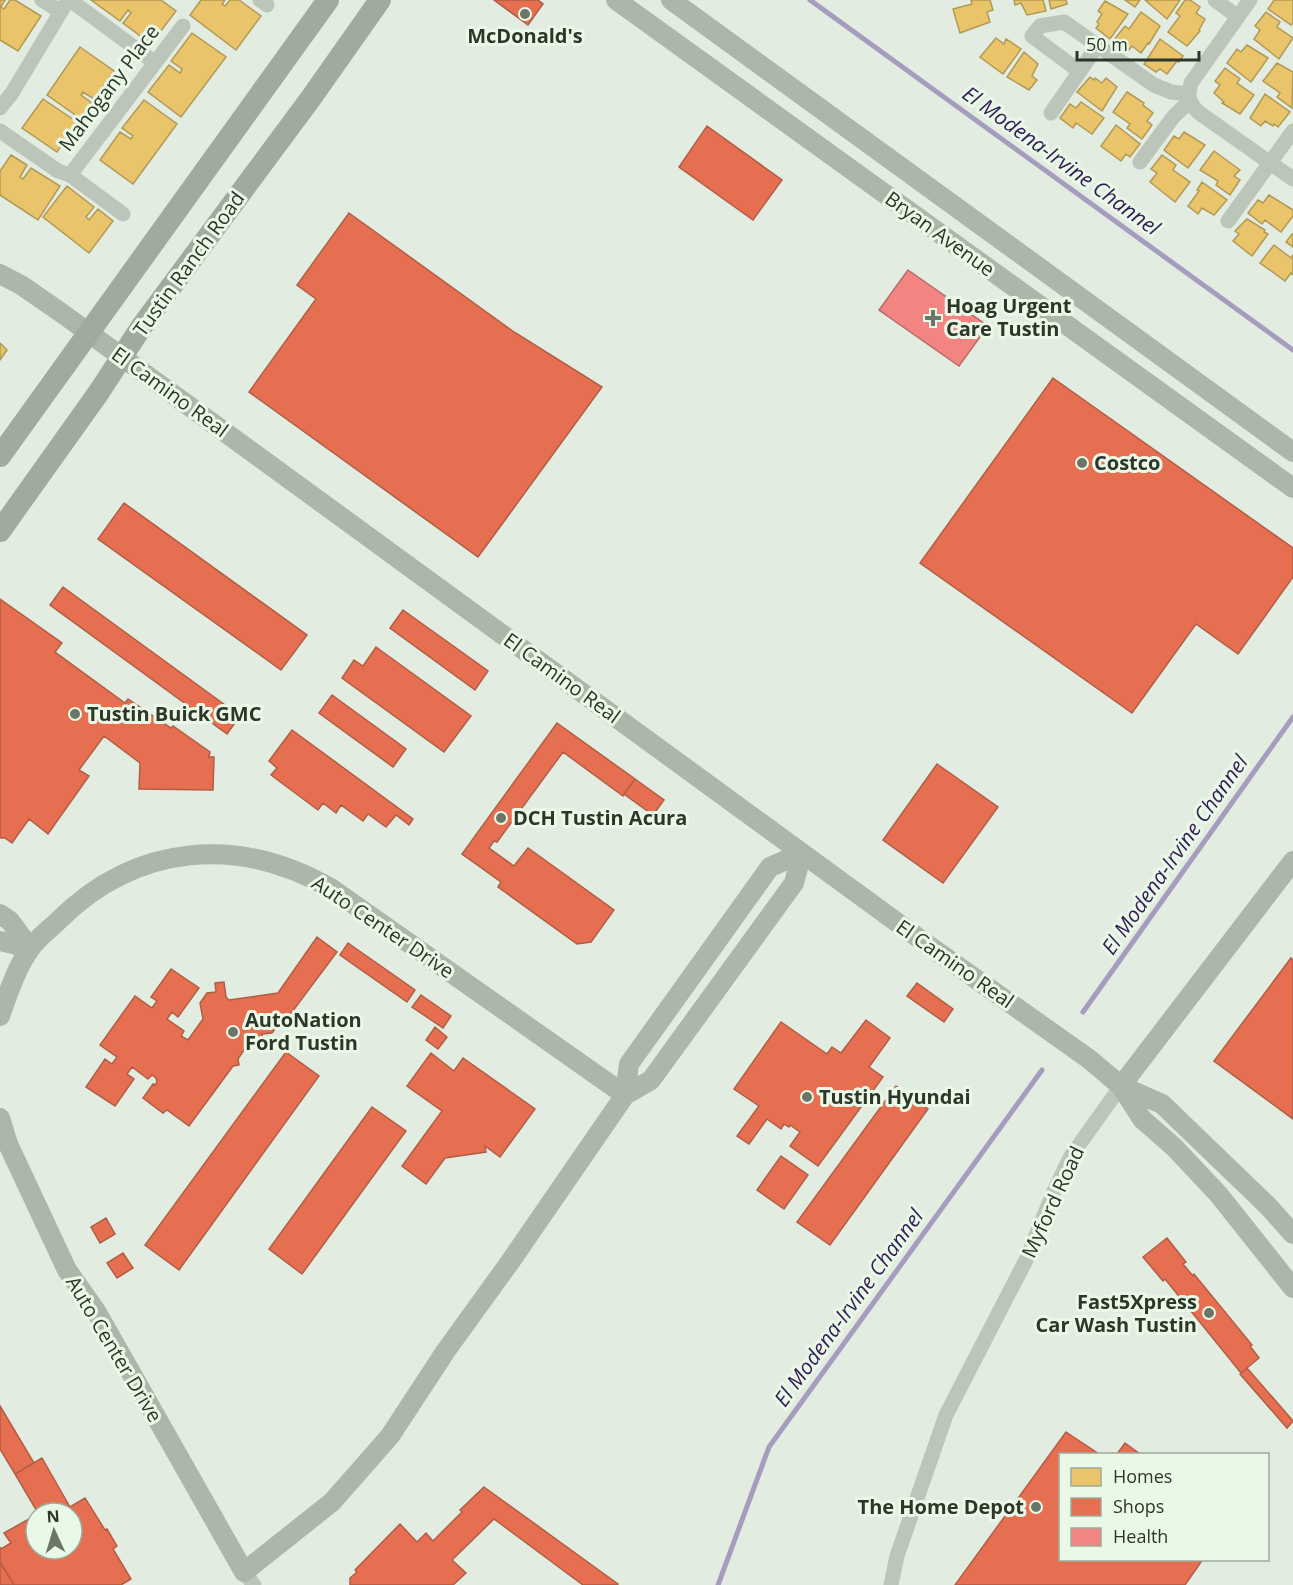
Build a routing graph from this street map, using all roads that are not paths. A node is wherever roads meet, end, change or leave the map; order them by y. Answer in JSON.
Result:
{"nodes":[{"id":1,"x":42,"y":0,"type":"edge"},
{"id":2,"x":328,"y":0,"type":"edge"},
{"id":3,"x":380,"y":0,"type":"edge"},
{"id":4,"x":616,"y":0,"type":"edge"},
{"id":5,"x":671,"y":0,"type":"edge"},
{"id":6,"x":1215,"y":0,"type":"edge"},
{"id":7,"x":1250,"y":0,"type":"edge"},
{"id":8,"x":66,"y":4,"type":"edge"},
{"id":9,"x":1238,"y":17,"type":"junction"},
{"id":10,"x":183,"y":26,"type":"dead end"},
{"id":11,"x":1098,"y":45,"type":"junction"},
{"id":12,"x":154,"y":62,"type":"junction"},
{"id":13,"x":1079,"y":71,"type":"junction"},
{"id":14,"x":1188,"y":98,"type":"junction"},
{"id":15,"x":0,"y":108,"type":"edge"},
{"id":16,"x":1051,"y":113,"type":"dead end"},
{"id":17,"x":0,"y":131,"type":"edge"},
{"id":18,"x":1293,"y":131,"type":"edge"},
{"id":19,"x":1140,"y":162,"type":"dead end"},
{"id":20,"x":1270,"y":162,"type":"junction"},
{"id":21,"x":70,"y":175,"type":"junction"},
{"id":22,"x":1293,"y":179,"type":"edge"},
{"id":23,"x":123,"y":214,"type":"dead end"},
{"id":24,"x":1228,"y":220,"type":"dead end"},
{"id":25,"x":0,"y":274,"type":"edge"},
{"id":26,"x":88,"y":332,"type":"junction"},
{"id":27,"x":122,"y":357,"type":"junction"},
{"id":28,"x":1293,"y":452,"type":"edge"},
{"id":29,"x":0,"y":456,"type":"edge"},
{"id":30,"x":1293,"y":488,"type":"edge"},
{"id":31,"x":0,"y":531,"type":"edge"},
{"id":32,"x":802,"y":853,"type":"junction"},
{"id":33,"x":1293,"y":861,"type":"edge"},
{"id":34,"x":0,"y":914,"type":"edge"},
{"id":35,"x":0,"y":941,"type":"edge"},
{"id":36,"x":30,"y":948,"type":"junction"},
{"id":37,"x":0,"y":1016,"type":"edge"},
{"id":38,"x":1121,"y":1086,"type":"junction"},
{"id":39,"x":625,"y":1095,"type":"junction"},
{"id":40,"x":0,"y":1118,"type":"edge"},
{"id":41,"x":1293,"y":1234,"type":"edge"},
{"id":42,"x":1293,"y":1288,"type":"edge"},
{"id":43,"x":249,"y":1579,"type":"edge"},
{"id":44,"x":891,"y":1585,"type":"edge"}],
"edges":[{"from":1,"to":8,"type":"street"},
{"from":2,"to":26,"type":"main road"},
{"from":3,"to":27,"type":"main road","name":"Tustin Ranch Road"},
{"from":4,"to":30,"type":"main road","name":"Bryan Avenue"},
{"from":5,"to":28,"type":"main road","name":"Bryan Avenue"},
{"from":6,"to":9,"type":"street"},
{"from":7,"to":9,"type":"street"},
{"from":8,"to":12,"type":"street"},
{"from":8,"to":15,"type":"street"},
{"from":9,"to":14,"type":"street"},
{"from":10,"to":12,"type":"street","name":"Mahogany Place"},
{"from":11,"to":13,"type":"street"},
{"from":11,"to":13,"type":"street"},
{"from":11,"to":14,"type":"street"},
{"from":12,"to":21,"type":"street","name":"Mahogany Place"},
{"from":13,"to":16,"type":"street"},
{"from":14,"to":19,"type":"street"},
{"from":14,"to":20,"type":"street"},
{"from":17,"to":21,"type":"street"},
{"from":18,"to":20,"type":"street"},
{"from":20,"to":22,"type":"street"},
{"from":20,"to":24,"type":"street"},
{"from":21,"to":23,"type":"street"},
{"from":25,"to":26,"type":"main road","name":"El Camino Real"},
{"from":26,"to":27,"type":"main road","name":"El Camino Real"},
{"from":26,"to":29,"type":"main road"},
{"from":27,"to":31,"type":"main road","name":"Tustin Ranch Road"},
{"from":27,"to":32,"type":"main road","name":"El Camino Real"},
{"from":32,"to":38,"type":"main road","name":"El Camino Real"},
{"from":32,"to":39,"type":"main road","name":"Auto Center Drive"},
{"from":32,"to":39,"type":"main road","name":"Auto Center Drive"},
{"from":33,"to":38,"type":"main road","name":"Myford Road"},
{"from":34,"to":36,"type":"main road"},
{"from":35,"to":36,"type":"main road"},
{"from":36,"to":37,"type":"main road","name":"Auto Center Drive"},
{"from":36,"to":39,"type":"main road","name":"Auto Center Drive"},
{"from":38,"to":41,"type":"main road","name":"El Camino Real"},
{"from":38,"to":42,"type":"main road","name":"El Camino Real"},
{"from":38,"to":44,"type":"street","name":"Myford Road"},
{"from":39,"to":43,"type":"main road","name":"Auto Center Drive"},
{"from":40,"to":43,"type":"main road","name":"Auto Center Drive"}]}
